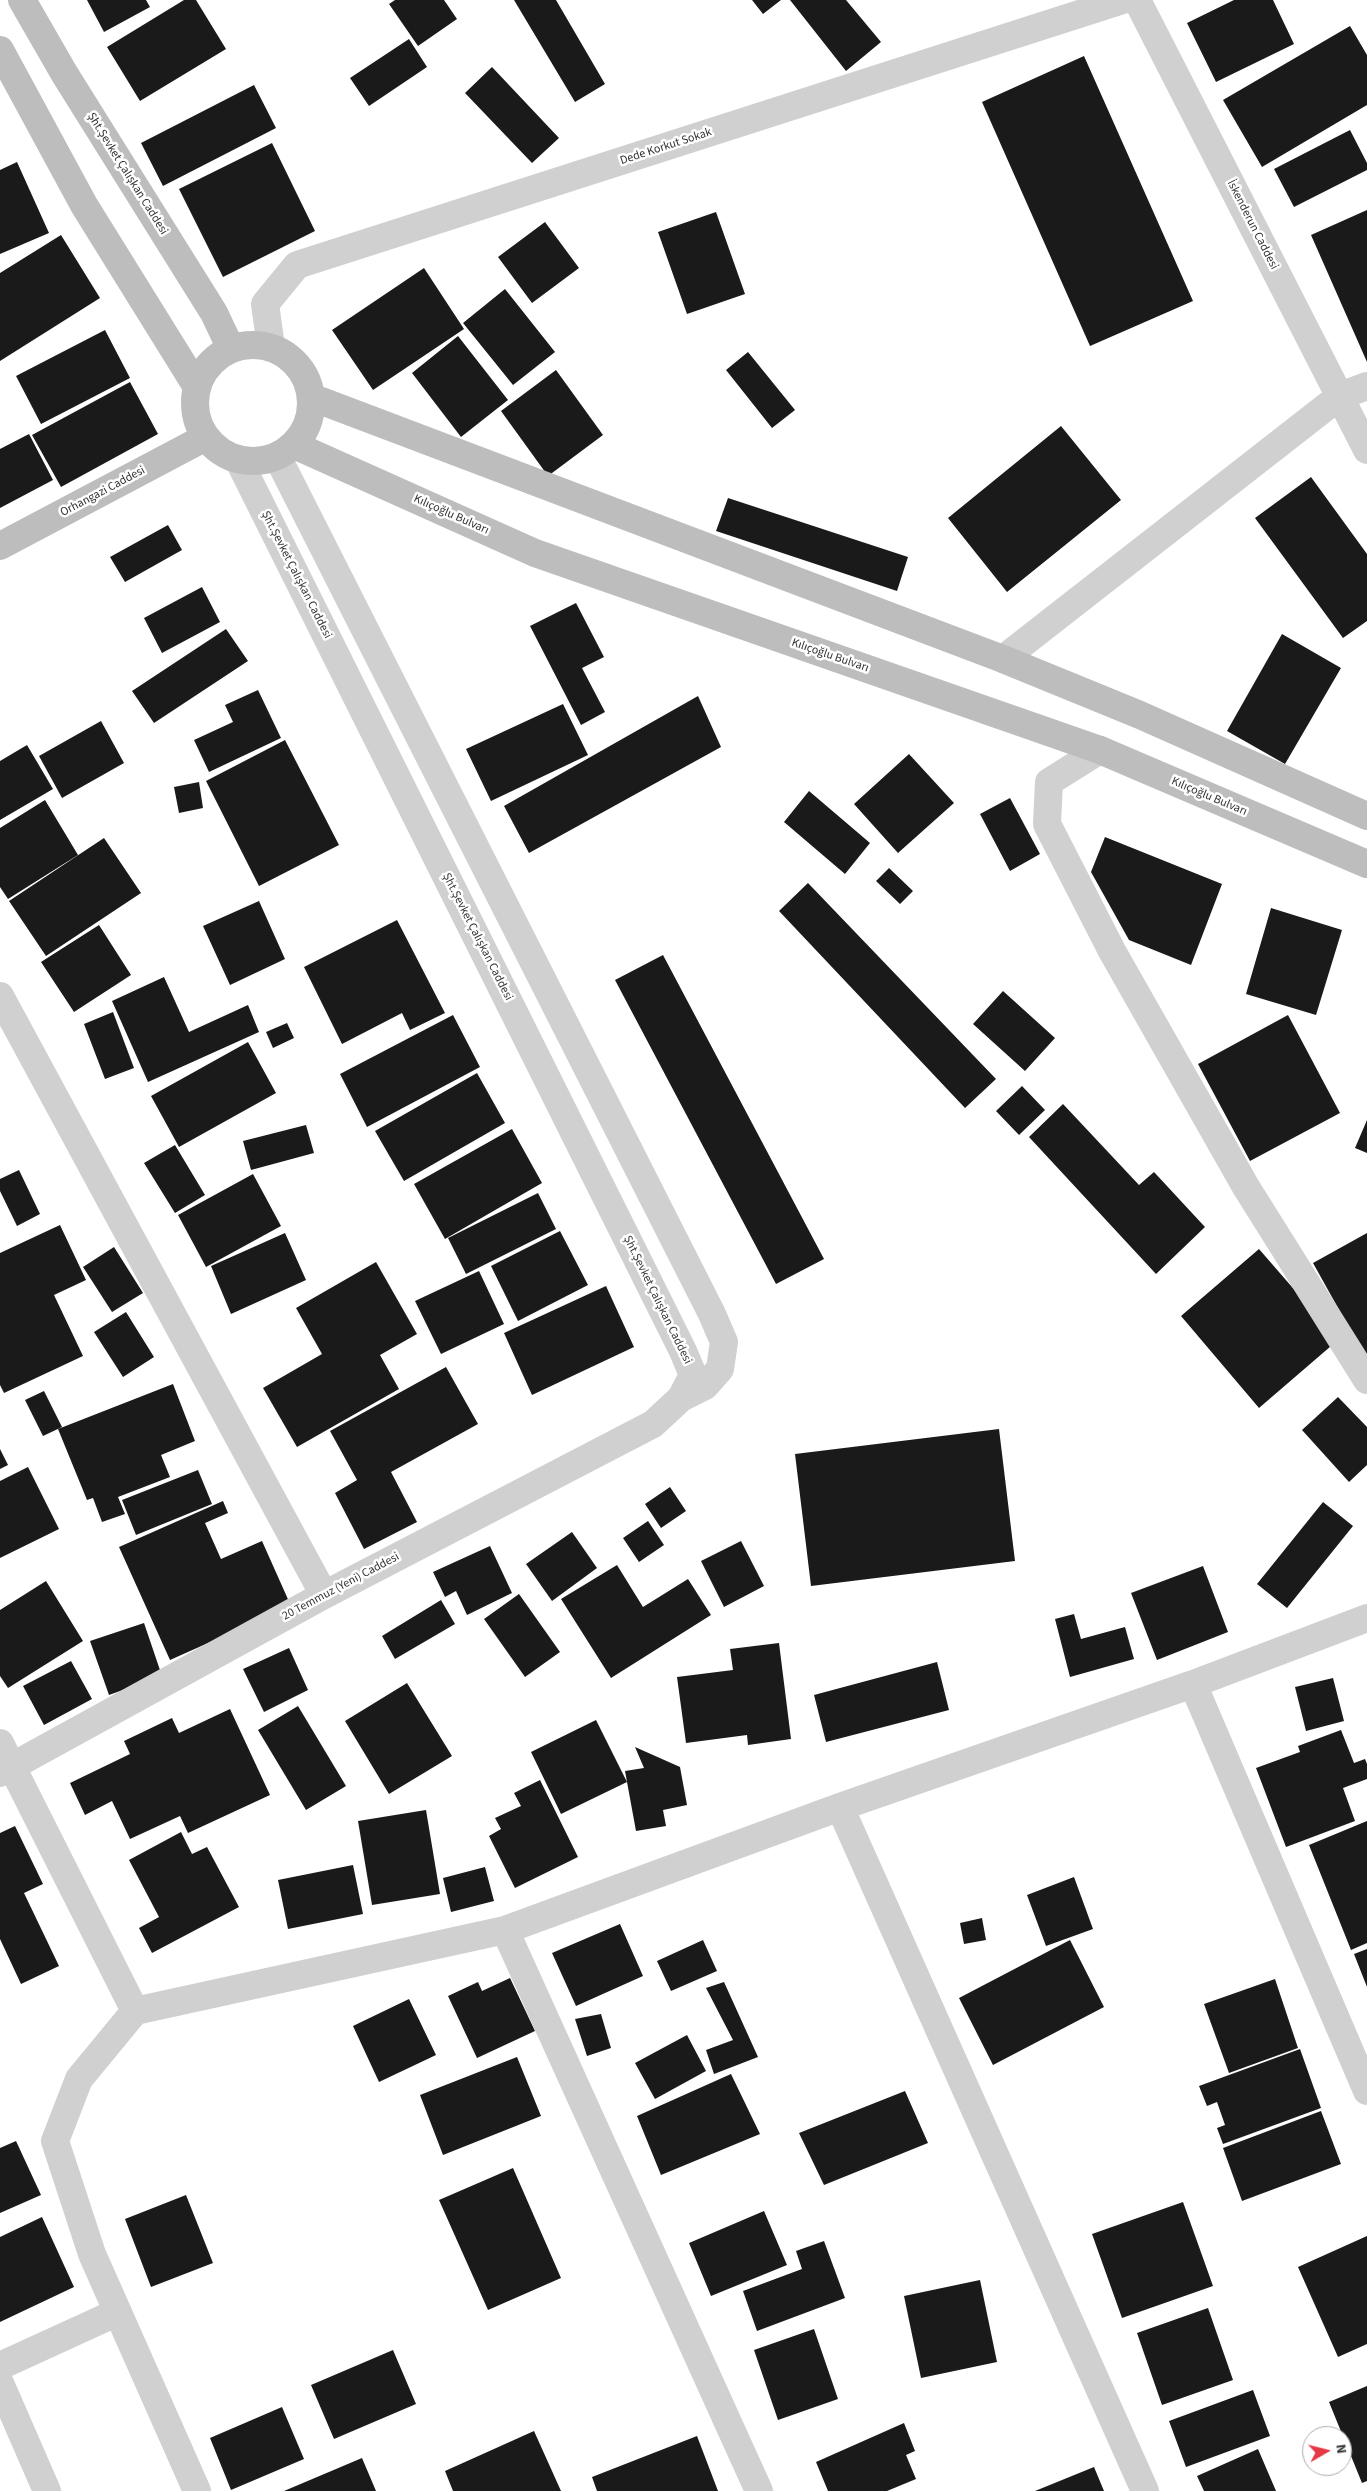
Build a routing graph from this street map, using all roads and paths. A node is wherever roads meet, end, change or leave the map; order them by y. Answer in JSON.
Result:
{"nodes":[{"id":1,"x":22,"y":0,"type":"edge"},
{"id":2,"x":1123,"y":0,"type":"edge"},
{"id":3,"x":1137,"y":0,"type":"edge"},
{"id":4,"x":0,"y":50,"type":"edge"},
{"id":5,"x":271,"y":347,"type":"junction"},
{"id":6,"x":231,"y":349,"type":"junction"},
{"id":7,"x":1367,"y":386,"type":"edge"},
{"id":8,"x":197,"y":387,"type":"junction"},
{"id":9,"x":1340,"y":396,"type":"junction"},
{"id":10,"x":311,"y":397,"type":"junction"},
{"id":11,"x":206,"y":438,"type":"junction"},
{"id":12,"x":286,"y":450,"type":"junction"},
{"id":13,"x":1367,"y":450,"type":"edge"},
{"id":14,"x":238,"y":460,"type":"junction"},
{"id":15,"x":0,"y":546,"type":"edge"},
{"id":16,"x":1003,"y":659,"type":"junction"},
{"id":17,"x":1100,"y":750,"type":"junction"},
{"id":18,"x":1367,"y":816,"type":"edge"},
{"id":19,"x":1367,"y":864,"type":"edge"},
{"id":20,"x":0,"y":996,"type":"edge"},
{"id":21,"x":1367,"y":1380,"type":"edge"},
{"id":22,"x":681,"y":1398,"type":"junction"},
{"id":23,"x":324,"y":1595,"type":"junction"},
{"id":24,"x":1367,"y":1618,"type":"edge"},
{"id":25,"x":1193,"y":1684,"type":"junction"},
{"id":26,"x":4,"y":1761,"type":"edge"},
{"id":27,"x":840,"y":1807,"type":"junction"},
{"id":28,"x":505,"y":1930,"type":"junction"},
{"id":29,"x":135,"y":2011,"type":"junction"},
{"id":30,"x":1367,"y":2091,"type":"edge"},
{"id":31,"x":118,"y":2312,"type":"junction"},
{"id":32,"x":0,"y":2366,"type":"edge"},
{"id":33,"x":0,"y":2383,"type":"edge"},
{"id":34,"x":47,"y":2491,"type":"edge"},
{"id":35,"x":197,"y":2491,"type":"edge"},
{"id":36,"x":759,"y":2491,"type":"edge"},
{"id":37,"x":1145,"y":2491,"type":"edge"}],
"edges":[{"from":1,"to":6,"type":"street","name":"Şht.Şevket Çalışkan Caddesi"},
{"from":2,"to":5,"type":"street","name":"Dede Korkut Sokak"},
{"from":3,"to":9,"type":"street","name":"İskenderun Caddesi"},
{"from":4,"to":8,"type":"street"},
{"from":5,"to":6,"type":"street"},
{"from":5,"to":10,"type":"street"},
{"from":6,"to":8,"type":"street"},
{"from":7,"to":9,"type":"street"},
{"from":8,"to":11,"type":"street"},
{"from":9,"to":13,"type":"street","name":"İskenderun Caddesi"},
{"from":9,"to":16,"type":"street"},
{"from":10,"to":12,"type":"street"},
{"from":10,"to":16,"type":"street"},
{"from":11,"to":14,"type":"street"},
{"from":11,"to":15,"type":"street","name":"Orhangazi Caddesi"},
{"from":12,"to":14,"type":"street"},
{"from":12,"to":17,"type":"street","name":"Kılıçoğlu Bulvarı"},
{"from":12,"to":22,"type":"street"},
{"from":14,"to":22,"type":"street","name":"Şht.Şevket Çalışkan Caddesi"},
{"from":16,"to":18,"type":"street"},
{"from":17,"to":19,"type":"street","name":"Kılıçoğlu Bulvarı"},
{"from":17,"to":21,"type":"street"},
{"from":20,"to":23,"type":"street"},
{"from":22,"to":23,"type":"street","name":"20 Temmuz (Yeni) Caddesi"},
{"from":23,"to":26,"type":"street","name":"20 Temmuz (Yeni) Caddesi"},
{"from":24,"to":25,"type":"street"},
{"from":25,"to":27,"type":"street"},
{"from":25,"to":30,"type":"street"},
{"from":26,"to":29,"type":"street"},
{"from":27,"to":28,"type":"street"},
{"from":27,"to":37,"type":"street"},
{"from":28,"to":29,"type":"street"},
{"from":28,"to":36,"type":"street"},
{"from":29,"to":31,"type":"street"},
{"from":31,"to":32,"type":"street"},
{"from":31,"to":35,"type":"street"},
{"from":33,"to":34,"type":"street"}]}
